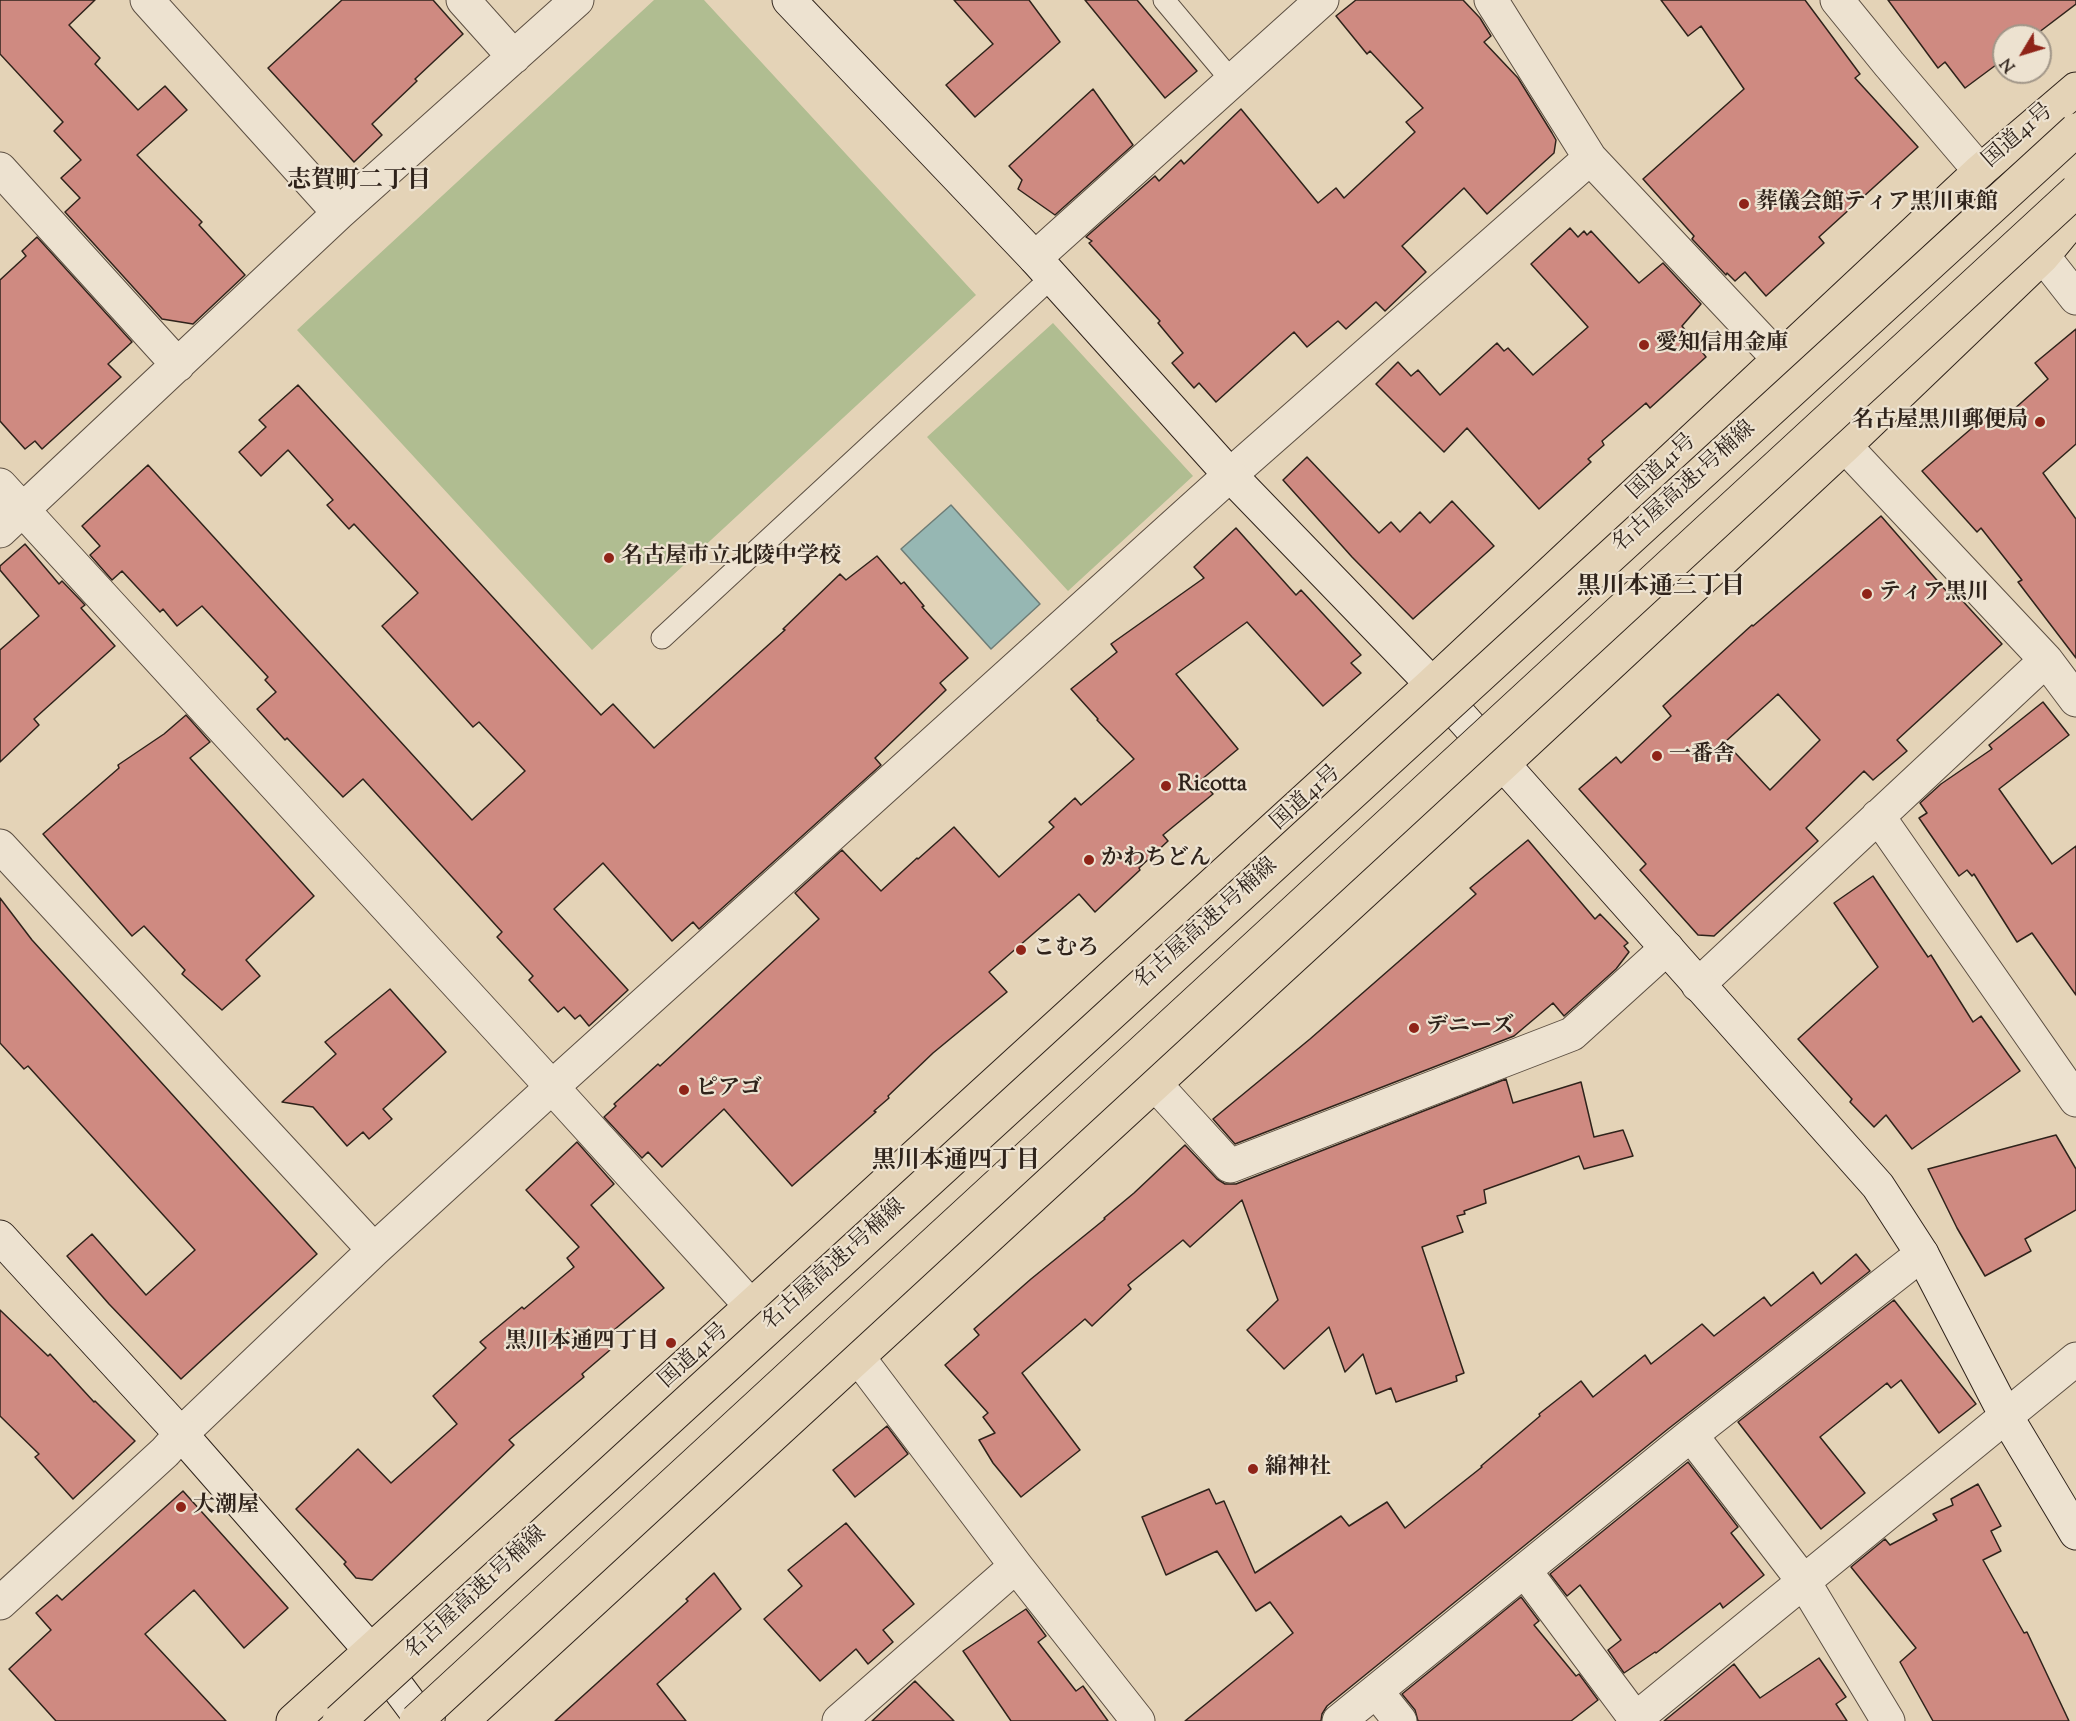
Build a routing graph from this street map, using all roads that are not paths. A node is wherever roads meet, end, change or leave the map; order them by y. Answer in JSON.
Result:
{"nodes":[{"id":1,"x":147,"y":0,"type":"edge"},
{"id":2,"x":464,"y":0,"type":"edge"},
{"id":3,"x":578,"y":0,"type":"edge"},
{"id":4,"x":789,"y":0,"type":"edge"},
{"id":5,"x":1164,"y":0,"type":"edge"},
{"id":6,"x":1322,"y":0,"type":"edge"},
{"id":7,"x":1491,"y":0,"type":"edge"},
{"id":8,"x":1837,"y":0,"type":"edge"},
{"id":9,"x":514,"y":57,"type":"junction"},
{"id":10,"x":1232,"y":81,"type":"junction"},
{"id":11,"x":2076,"y":89,"type":"edge"},
{"id":12,"x":2076,"y":130,"type":"edge"},
{"id":13,"x":1590,"y":158,"type":"junction"},
{"id":14,"x":0,"y":169,"type":"edge"},
{"id":15,"x":1980,"y":171,"type":"junction"},
{"id":16,"x":2076,"y":192,"type":"edge"},
{"id":17,"x":339,"y":213,"type":"junction"},
{"id":18,"x":2076,"y":216,"type":"edge"},
{"id":19,"x":2043,"y":256,"type":"junction"},
{"id":20,"x":1043,"y":268,"type":"junction"},
{"id":21,"x":2076,"y":298,"type":"edge"},
{"id":22,"x":1779,"y":360,"type":"junction"},
{"id":23,"x":178,"y":365,"type":"junction"},
{"id":24,"x":1845,"y":446,"type":"junction"},
{"id":25,"x":1230,"y":475,"type":"junction"},
{"id":26,"x":0,"y":485,"type":"edge"},
{"id":27,"x":12,"y":521,"type":"edge"},
{"id":28,"x":662,"y":638,"type":"dead end"},
{"id":29,"x":2046,"y":660,"type":"junction"},
{"id":30,"x":1432,"y":684,"type":"junction"},
{"id":31,"x":2076,"y":700,"type":"edge"},
{"id":32,"x":1503,"y":764,"type":"junction"},
{"id":33,"x":1878,"y":816,"type":"junction"},
{"id":34,"x":0,"y":846,"type":"edge"},
{"id":35,"x":1667,"y":948,"type":"junction"},
{"id":36,"x":1698,"y":985,"type":"junction"},
{"id":37,"x":1155,"y":1084,"type":"junction"},
{"id":38,"x":552,"y":1086,"type":"junction"},
{"id":39,"x":2076,"y":1100,"type":"edge"},
{"id":40,"x":0,"y":1237,"type":"edge"},
{"id":41,"x":374,"y":1250,"type":"junction"},
{"id":42,"x":1922,"y":1254,"type":"junction"},
{"id":43,"x":752,"y":1306,"type":"junction"},
{"id":44,"x":858,"y":1357,"type":"junction"},
{"id":45,"x":2076,"y":1359,"type":"edge"},
{"id":46,"x":2006,"y":1416,"type":"junction"},
{"id":47,"x":181,"y":1434,"type":"junction"},
{"id":48,"x":1691,"y":1435,"type":"junction"},
{"id":49,"x":2076,"y":1533,"type":"edge"},
{"id":50,"x":1016,"y":1566,"type":"junction"},
{"id":51,"x":1525,"y":1571,"type":"junction"},
{"id":52,"x":1804,"y":1582,"type":"junction"},
{"id":53,"x":0,"y":1603,"type":"edge"},
{"id":54,"x":370,"y":1650,"type":"junction"},
{"id":55,"x":1376,"y":1691,"type":"junction"},
{"id":56,"x":1635,"y":1720,"type":"edge"},
{"id":57,"x":292,"y":1721,"type":"edge"},
{"id":58,"x":339,"y":1721,"type":"edge"},
{"id":59,"x":416,"y":1721,"type":"edge"},
{"id":60,"x":423,"y":1721,"type":"edge"},
{"id":61,"x":462,"y":1721,"type":"edge"},
{"id":62,"x":839,"y":1721,"type":"edge"},
{"id":63,"x":1138,"y":1721,"type":"edge"},
{"id":64,"x":1339,"y":1721,"type":"edge"},
{"id":65,"x":1400,"y":1721,"type":"edge"},
{"id":66,"x":1888,"y":1721,"type":"edge"}],
"edges":[{"from":1,"to":17,"type":"street"},
{"from":2,"to":9,"type":"street"},
{"from":3,"to":9,"type":"street"},
{"from":4,"to":20,"type":"street"},
{"from":5,"to":10,"type":"lane"},
{"from":6,"to":10,"type":"street"},
{"from":7,"to":13,"type":"street"},
{"from":8,"to":15,"type":"street"},
{"from":9,"to":17,"type":"street"},
{"from":10,"to":20,"type":"street"},
{"from":11,"to":15,"type":"highway","name":"国道41号"},
{"from":12,"to":58,"type":"highway","name":"名古屋高速1号楠線","bridge":true},
{"from":13,"to":22,"type":"street"},
{"from":13,"to":25,"type":"street"},
{"from":14,"to":23,"type":"street"},
{"from":15,"to":22,"type":"highway","name":"国道41号"},
{"from":16,"to":59,"type":"highway","name":"名古屋高速1号楠線","bridge":true},
{"from":17,"to":23,"type":"street"},
{"from":18,"to":19,"type":"highway"},
{"from":19,"to":21,"type":"street"},
{"from":19,"to":24,"type":"highway"},
{"from":20,"to":25,"type":"street"},
{"from":20,"to":28,"type":"lane"},
{"from":22,"to":30,"type":"highway","name":"国道41号"},
{"from":23,"to":27,"type":"street"},
{"from":24,"to":29,"type":"street"},
{"from":24,"to":32,"type":"highway"},
{"from":25,"to":30,"type":"street"},
{"from":25,"to":38,"type":"street"},
{"from":26,"to":27,"type":"street"},
{"from":27,"to":38,"type":"street"},
{"from":29,"to":31,"type":"street"},
{"from":29,"to":33,"type":"street"},
{"from":30,"to":32,"type":"street"},
{"from":30,"to":43,"type":"highway","name":"国道41号"},
{"from":32,"to":35,"type":"street"},
{"from":32,"to":37,"type":"highway"},
{"from":33,"to":36,"type":"street"},
{"from":33,"to":39,"type":"street"},
{"from":34,"to":41,"type":"street"},
{"from":35,"to":36,"type":"street"},
{"from":35,"to":37,"type":"street"},
{"from":36,"to":42,"type":"street"},
{"from":37,"to":44,"type":"highway"},
{"from":38,"to":41,"type":"street"},
{"from":38,"to":43,"type":"street"},
{"from":40,"to":47,"type":"street"},
{"from":41,"to":47,"type":"street"},
{"from":42,"to":46,"type":"street"},
{"from":42,"to":48,"type":"street"},
{"from":43,"to":54,"type":"highway","name":"国道41号"},
{"from":44,"to":50,"type":"street"},
{"from":44,"to":61,"type":"highway"},
{"from":45,"to":46,"type":"street"},
{"from":46,"to":49,"type":"street"},
{"from":46,"to":52,"type":"street"},
{"from":47,"to":53,"type":"street"},
{"from":47,"to":54,"type":"street"},
{"from":48,"to":51,"type":"street"},
{"from":48,"to":52,"type":"street"},
{"from":50,"to":62,"type":"street"},
{"from":50,"to":63,"type":"street"},
{"from":51,"to":55,"type":"street"},
{"from":51,"to":56,"type":"street"},
{"from":52,"to":56,"type":"street"},
{"from":52,"to":66,"type":"street"},
{"from":54,"to":57,"type":"highway","name":"国道41号"},
{"from":54,"to":60,"type":"street"},
{"from":55,"to":64,"type":"street"},
{"from":55,"to":65,"type":"street"}]}
